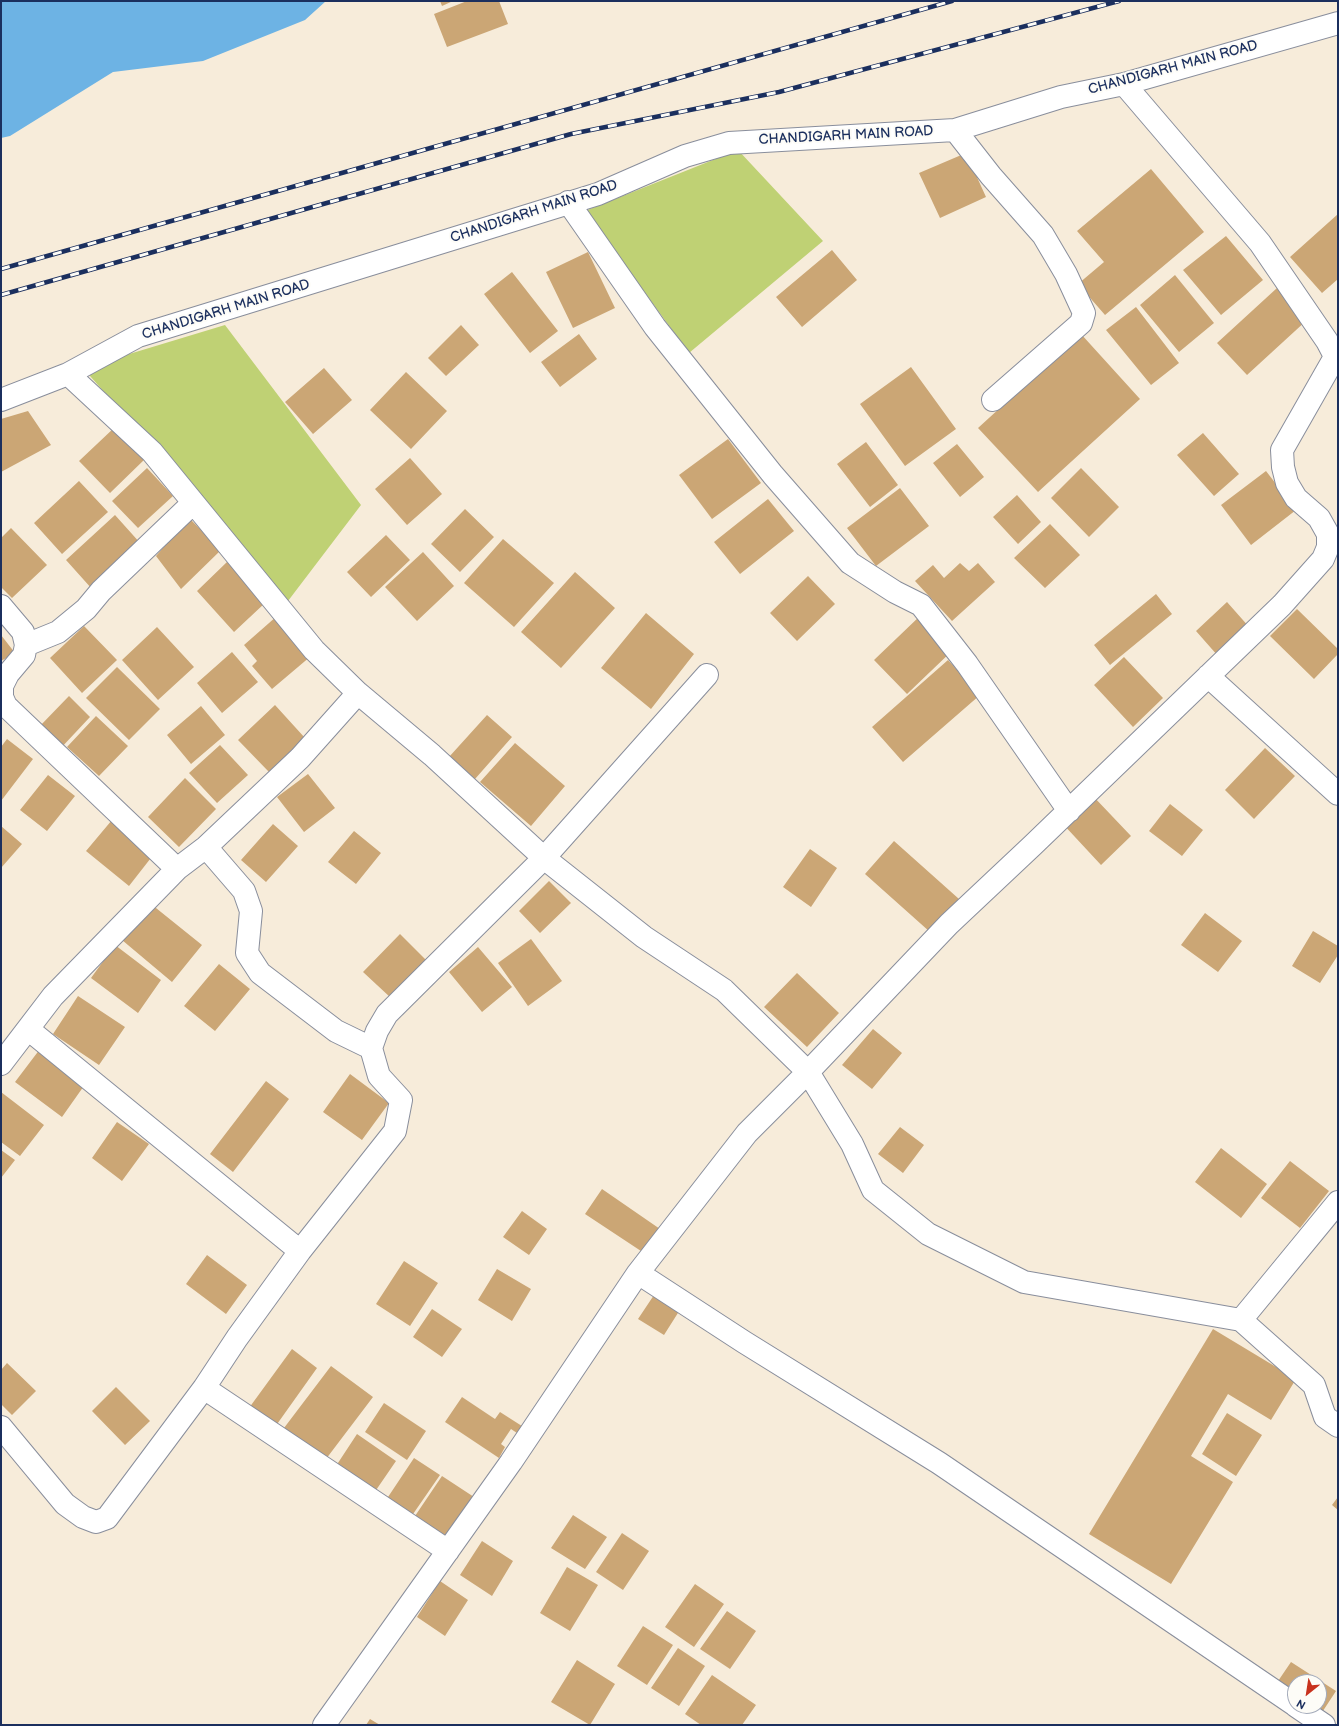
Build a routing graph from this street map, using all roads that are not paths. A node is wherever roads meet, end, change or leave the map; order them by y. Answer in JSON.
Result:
{"nodes":[{"id":1,"x":1338,"y":23,"type":"edge"},
{"id":2,"x":1124,"y":84,"type":"junction"},
{"id":3,"x":955,"y":130,"type":"junction"},
{"id":4,"x":568,"y":202,"type":"junction"},
{"id":5,"x":1337,"y":360,"type":"edge"},
{"id":6,"x":68,"y":374,"type":"junction"},
{"id":7,"x":1,"y":400,"type":"edge"},
{"id":8,"x":993,"y":400,"type":"dead end"},
{"id":9,"x":193,"y":503,"type":"junction"},
{"id":10,"x":1333,"y":536,"type":"edge"},
{"id":11,"x":1,"y":606,"type":"edge"},
{"id":12,"x":26,"y":645,"type":"junction"},
{"id":13,"x":707,"y":675,"type":"dead end"},
{"id":14,"x":1208,"y":676,"type":"junction"},
{"id":15,"x":1,"y":686,"type":"edge"},
{"id":16,"x":358,"y":693,"type":"junction"},
{"id":17,"x":1338,"y":794,"type":"edge"},
{"id":18,"x":1069,"y":811,"type":"junction"},
{"id":19,"x":206,"y":847,"type":"junction"},
{"id":20,"x":544,"y":858,"type":"junction"},
{"id":21,"x":177,"y":869,"type":"junction"},
{"id":22,"x":28,"y":1029,"type":"junction"},
{"id":23,"x":371,"y":1048,"type":"junction"},
{"id":24,"x":1,"y":1064,"type":"edge"},
{"id":25,"x":808,"y":1072,"type":"junction"},
{"id":26,"x":1338,"y":1202,"type":"edge"},
{"id":27,"x":300,"y":1251,"type":"junction"},
{"id":28,"x":638,"y":1273,"type":"junction"},
{"id":29,"x":1241,"y":1320,"type":"junction"},
{"id":30,"x":204,"y":1388,"type":"junction"},
{"id":31,"x":1338,"y":1426,"type":"edge"},
{"id":32,"x":1,"y":1427,"type":"edge"},
{"id":33,"x":448,"y":1551,"type":"junction"},
{"id":34,"x":1287,"y":1700,"type":"edge"},
{"id":35,"x":1308,"y":1714,"type":"edge"},
{"id":36,"x":324,"y":1725,"type":"edge"},
{"id":37,"x":1324,"y":1725,"type":"edge"}],
"edges":[{"from":1,"to":2,"type":"street","name":"CHANDIGARH MAIN ROAD"},
{"from":2,"to":3,"type":"street","name":"CHANDIGARH MAIN ROAD"},
{"from":2,"to":5,"type":"street"},
{"from":3,"to":4,"type":"street","name":"CHANDIGARH MAIN ROAD"},
{"from":3,"to":8,"type":"street"},
{"from":4,"to":6,"type":"street","name":"CHANDIGARH MAIN ROAD"},
{"from":4,"to":18,"type":"street"},
{"from":5,"to":10,"type":"street"},
{"from":6,"to":7,"type":"street","name":"CHANDIGARH MAIN ROAD"},
{"from":6,"to":9,"type":"street"},
{"from":9,"to":12,"type":"street"},
{"from":9,"to":16,"type":"street"},
{"from":10,"to":14,"type":"street"},
{"from":11,"to":12,"type":"street"},
{"from":12,"to":15,"type":"street"},
{"from":13,"to":20,"type":"street"},
{"from":14,"to":17,"type":"street"},
{"from":14,"to":18,"type":"street"},
{"from":15,"to":21,"type":"street"},
{"from":16,"to":19,"type":"street"},
{"from":16,"to":20,"type":"street"},
{"from":18,"to":25,"type":"street"},
{"from":19,"to":21,"type":"street"},
{"from":19,"to":23,"type":"street"},
{"from":20,"to":23,"type":"street"},
{"from":20,"to":25,"type":"street"},
{"from":21,"to":22,"type":"street"},
{"from":22,"to":24,"type":"street"},
{"from":22,"to":27,"type":"street"},
{"from":23,"to":27,"type":"street"},
{"from":25,"to":28,"type":"street"},
{"from":25,"to":29,"type":"street"},
{"from":26,"to":29,"type":"street"},
{"from":27,"to":30,"type":"street"},
{"from":28,"to":33,"type":"street"},
{"from":28,"to":34,"type":"street"},
{"from":29,"to":31,"type":"street"},
{"from":30,"to":32,"type":"street"},
{"from":30,"to":33,"type":"street"},
{"from":33,"to":36,"type":"street"},
{"from":35,"to":37,"type":"street"}]}
